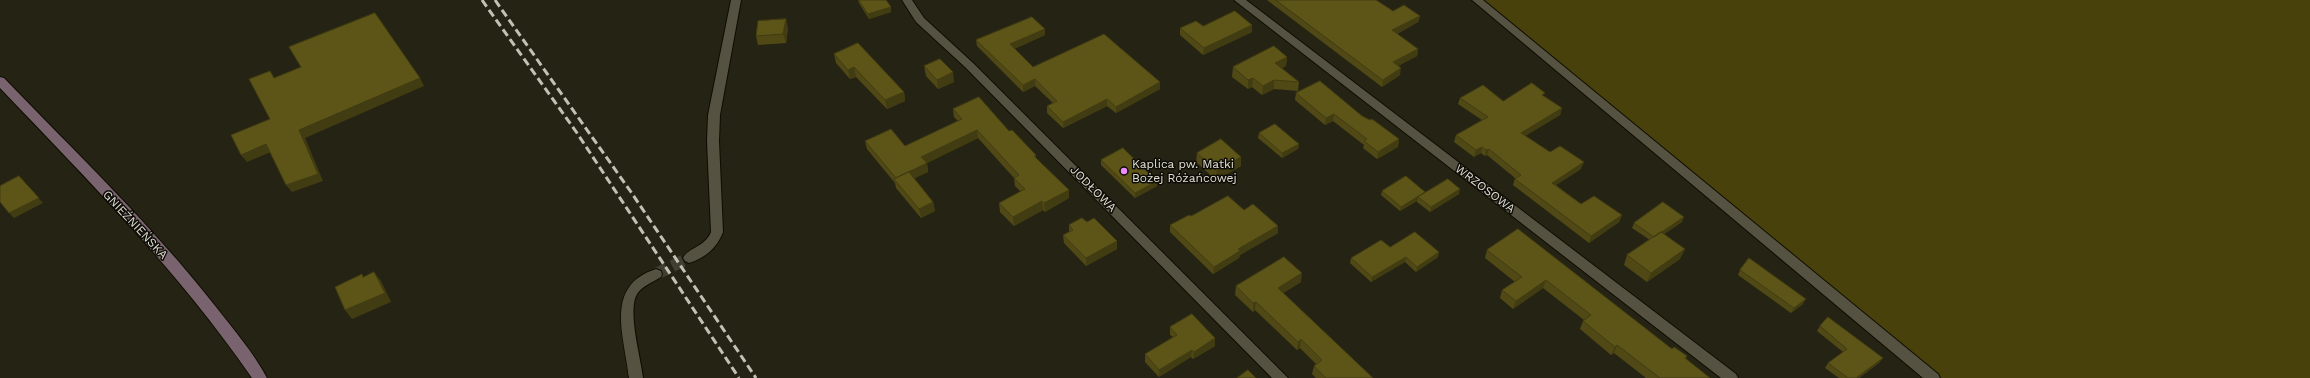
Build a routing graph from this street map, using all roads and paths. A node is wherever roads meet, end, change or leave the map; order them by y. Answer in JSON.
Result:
{"nodes":[{"id":1,"x":736,"y":0,"type":"edge"},
{"id":2,"x":907,"y":0,"type":"edge"},
{"id":3,"x":1239,"y":0,"type":"edge"},
{"id":4,"x":1477,"y":0,"type":"edge"},
{"id":5,"x":0,"y":81,"type":"edge"},
{"id":6,"x":689,"y":258,"type":"tunnel mouth"},
{"id":7,"x":656,"y":274,"type":"tunnel mouth"},
{"id":8,"x":260,"y":378,"type":"edge"},
{"id":9,"x":636,"y":378,"type":"edge"},
{"id":10,"x":1280,"y":378,"type":"edge"},
{"id":11,"x":1731,"y":378,"type":"edge"},
{"id":12,"x":1933,"y":378,"type":"edge"}],
"edges":[{"from":1,"to":6,"type":"street"},
{"from":2,"to":10,"type":"street","name":"JODŁOWA"},
{"from":3,"to":11,"type":"street","name":"WRZOSOWA"},
{"from":4,"to":12,"type":"street"},
{"from":5,"to":8,"type":"main road","name":"GNIEŹNIEŃSKA"},
{"from":7,"to":9,"type":"street"}]}
